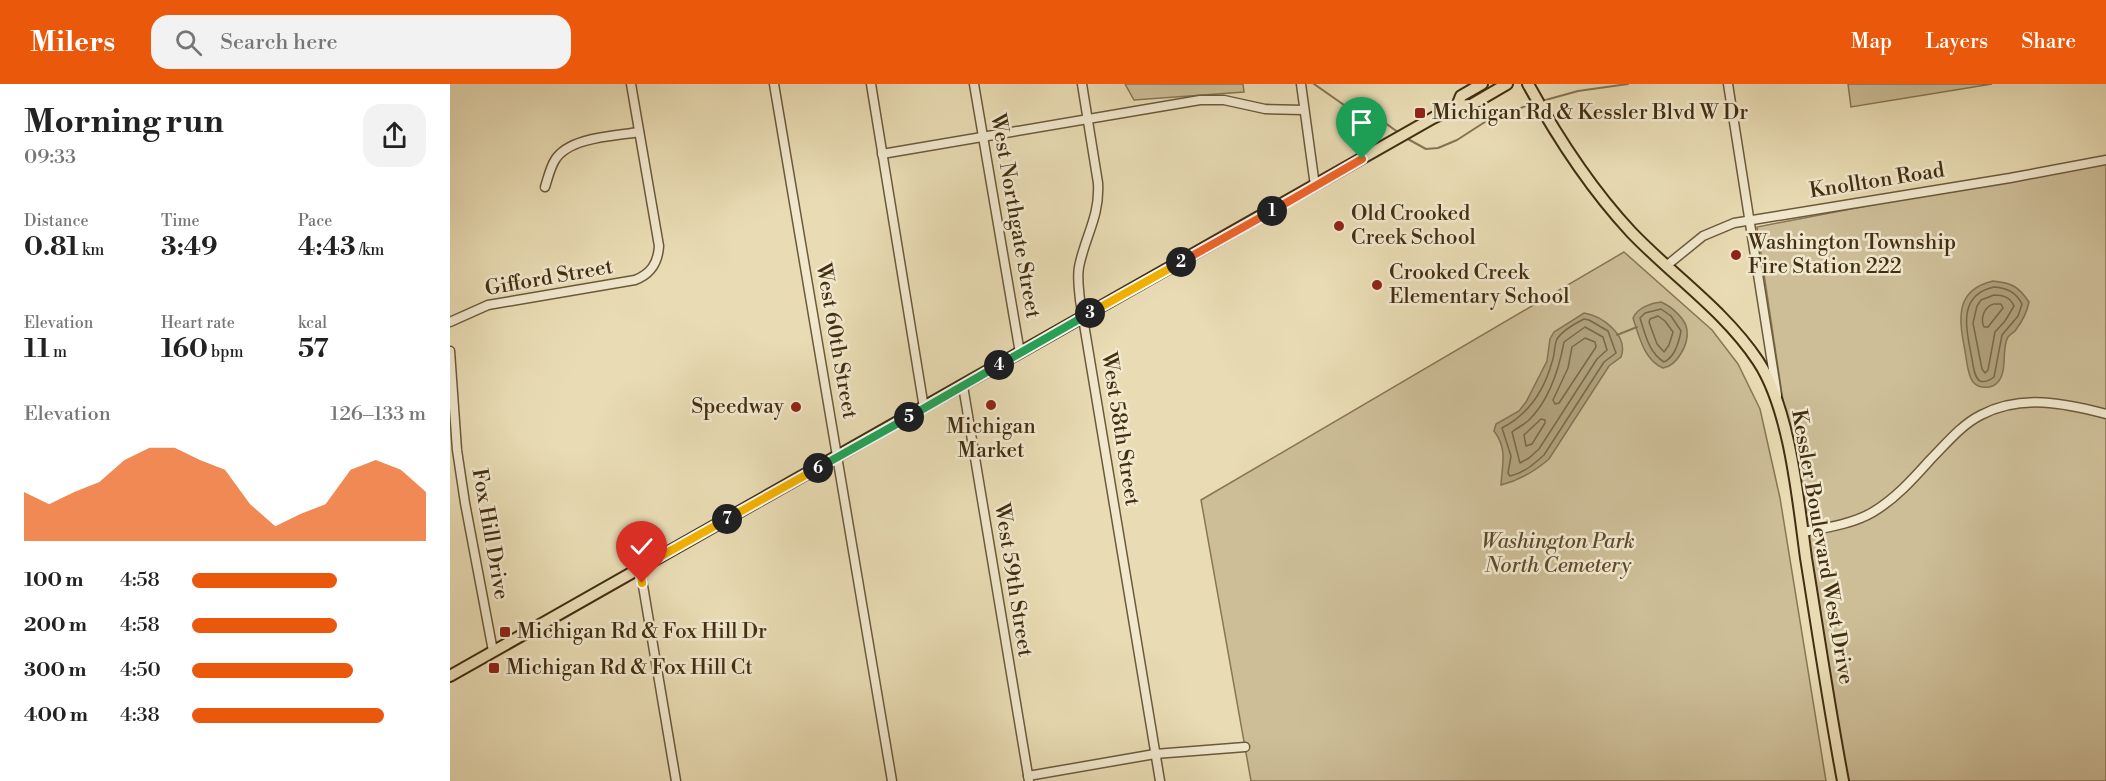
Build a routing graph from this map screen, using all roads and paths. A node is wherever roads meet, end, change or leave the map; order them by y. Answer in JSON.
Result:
{"nodes":[{"id":1,"x":631,"y":84,"type":"edge"},
{"id":2,"x":774,"y":84,"type":"edge"},
{"id":3,"x":871,"y":84,"type":"edge"},
{"id":4,"x":974,"y":84,"type":"edge"},
{"id":5,"x":1082,"y":84,"type":"edge"},
{"id":6,"x":1301,"y":84,"type":"edge"},
{"id":7,"x":1482,"y":84,"type":"edge"},
{"id":8,"x":1507,"y":84,"type":"edge"},
{"id":9,"x":1728,"y":84,"type":"edge"},
{"id":10,"x":1529,"y":86,"type":"edge"},
{"id":11,"x":1304,"y":106,"type":"junction"},
{"id":12,"x":1457,"y":106,"type":"junction"},
{"id":13,"x":1088,"y":119,"type":"junction"},
{"id":14,"x":639,"y":132,"type":"junction"},
{"id":15,"x":983,"y":137,"type":"junction"},
{"id":16,"x":882,"y":154,"type":"junction"},
{"id":17,"x":2106,"y":160,"type":"edge"},
{"id":18,"x":1315,"y":186,"type":"junction"},
{"id":19,"x":545,"y":187,"type":"dead end"},
{"id":20,"x":1750,"y":220,"type":"junction"},
{"id":21,"x":1666,"y":266,"type":"junction"},
{"id":22,"x":1083,"y":317,"type":"junction"},
{"id":23,"x":450,"y":322,"type":"edge"},
{"id":24,"x":450,"y":351,"type":"edge"},
{"id":25,"x":1020,"y":353,"type":"junction"},
{"id":26,"x":963,"y":386,"type":"junction"},
{"id":27,"x":1779,"y":406,"type":"junction"},
{"id":28,"x":924,"y":408,"type":"junction"},
{"id":29,"x":2106,"y":414,"type":"edge"},
{"id":30,"x":453,"y":434,"type":"edge"},
{"id":31,"x":838,"y":457,"type":"junction"},
{"id":32,"x":1803,"y":532,"type":"junction"},
{"id":33,"x":640,"y":568,"type":"junction"},
{"id":34,"x":493,"y":651,"type":"junction"},
{"id":35,"x":450,"y":676,"type":"edge"},
{"id":36,"x":1245,"y":747,"type":"dead end"},
{"id":37,"x":1155,"y":754,"type":"junction"},
{"id":38,"x":1028,"y":778,"type":"edge"},
{"id":39,"x":676,"y":781,"type":"edge"},
{"id":40,"x":892,"y":781,"type":"edge"},
{"id":41,"x":1160,"y":781,"type":"edge"},
{"id":42,"x":1843,"y":781,"type":"edge"}],
"edges":[{"from":1,"to":14,"type":"street"},
{"from":2,"to":31,"type":"street","name":"West 60th Street"},
{"from":3,"to":16,"type":"street"},
{"from":4,"to":15,"type":"street","name":"West Northgate Street"},
{"from":5,"to":13,"type":"street","name":"West 58th Street"},
{"from":6,"to":11,"type":"street"},
{"from":7,"to":12,"type":"main road"},
{"from":8,"to":12,"type":"main road"},
{"from":9,"to":20,"type":"street"},
{"from":10,"to":21,"type":"main road","name":"Kessler Boulevard West Drive"},
{"from":11,"to":13,"type":"street"},
{"from":11,"to":18,"type":"street"},
{"from":12,"to":18,"type":"main road"},
{"from":13,"to":15,"type":"street"},
{"from":13,"to":22,"type":"street","name":"West 58th Street"},
{"from":14,"to":19,"type":"street"},
{"from":14,"to":23,"type":"street","name":"Gifford Street"},
{"from":15,"to":16,"type":"street"},
{"from":15,"to":25,"type":"street","name":"West Northgate Street"},
{"from":16,"to":28,"type":"street"},
{"from":17,"to":20,"type":"street","name":"Knollton Road"},
{"from":18,"to":22,"type":"main road"},
{"from":20,"to":21,"type":"street","name":"Knollton Road"},
{"from":20,"to":27,"type":"street"},
{"from":21,"to":27,"type":"main road","name":"Kessler Boulevard West Drive"},
{"from":22,"to":25,"type":"main road"},
{"from":22,"to":37,"type":"street","name":"West 58th Street"},
{"from":24,"to":30,"type":"street","name":"Fox Hill Drive"},
{"from":25,"to":26,"type":"main road"},
{"from":26,"to":28,"type":"main road"},
{"from":26,"to":38,"type":"street","name":"West 59th Street"},
{"from":27,"to":32,"type":"main road","name":"Kessler Boulevard West Drive"},
{"from":28,"to":31,"type":"main road"},
{"from":29,"to":32,"type":"street"},
{"from":30,"to":34,"type":"street","name":"Fox Hill Drive"},
{"from":31,"to":33,"type":"main road"},
{"from":31,"to":40,"type":"street","name":"West 60th Street"},
{"from":32,"to":42,"type":"main road","name":"Kessler Boulevard West Drive"},
{"from":33,"to":34,"type":"main road"},
{"from":33,"to":39,"type":"street"},
{"from":34,"to":35,"type":"main road"},
{"from":36,"to":37,"type":"street"},
{"from":37,"to":38,"type":"street"},
{"from":37,"to":41,"type":"street","name":"West 58th Street"}]}
